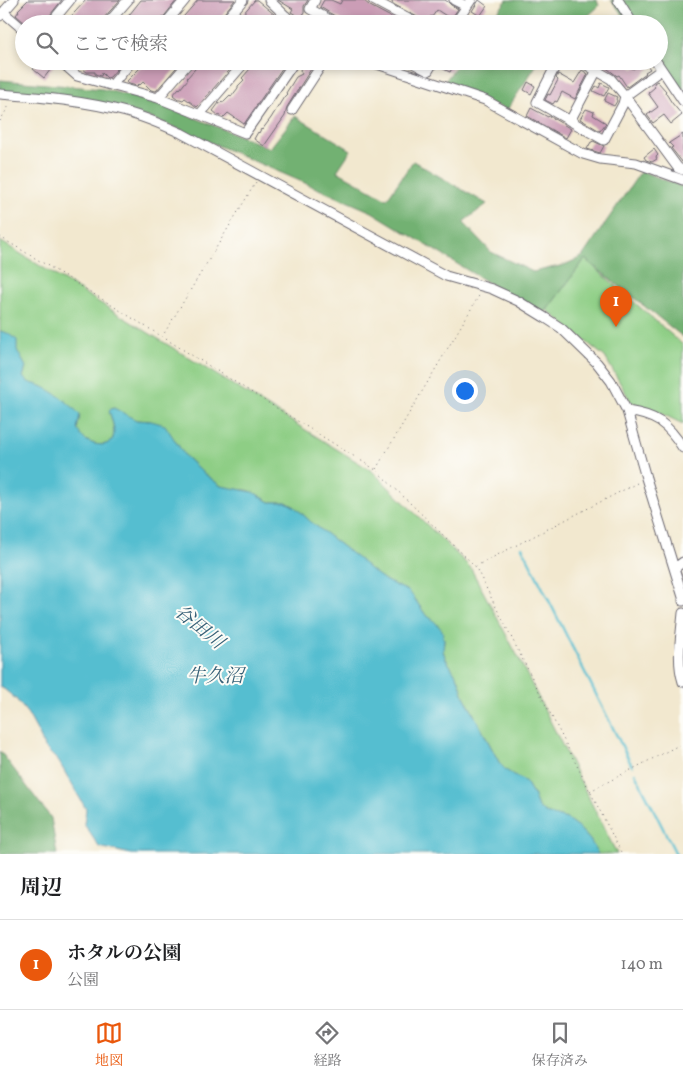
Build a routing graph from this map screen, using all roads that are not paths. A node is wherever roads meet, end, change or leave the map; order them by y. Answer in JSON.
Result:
{"nodes":[{"id":1,"x":14,"y":0,"type":"edge"},
{"id":2,"x":70,"y":0,"type":"edge"},
{"id":3,"x":128,"y":0,"type":"edge"},
{"id":4,"x":185,"y":0,"type":"edge"},
{"id":5,"x":242,"y":0,"type":"edge"},
{"id":6,"x":268,"y":0,"type":"edge"},
{"id":7,"x":315,"y":0,"type":"edge"},
{"id":8,"x":373,"y":0,"type":"edge"},
{"id":9,"x":454,"y":0,"type":"edge"},
{"id":10,"x":618,"y":0,"type":"edge"},
{"id":11,"x":468,"y":3,"type":"edge"},
{"id":12,"x":2,"y":14,"type":"edge"},
{"id":13,"x":58,"y":15,"type":"edge"},
{"id":14,"x":115,"y":15,"type":"edge"},
{"id":15,"x":172,"y":15,"type":"edge"},
{"id":16,"x":230,"y":15,"type":"edge"},
{"id":17,"x":285,"y":15,"type":"edge"},
{"id":18,"x":321,"y":15,"type":"edge"},
{"id":19,"x":401,"y":15,"type":"edge"},
{"id":20,"x":461,"y":15,"type":"edge"},
{"id":21,"x":627,"y":15,"type":"edge"},
{"id":22,"x":15,"y":23,"type":"edge"},
{"id":23,"x":69,"y":70,"type":"edge"},
{"id":24,"x":124,"y":70,"type":"edge"},
{"id":25,"x":182,"y":70,"type":"edge"},
{"id":26,"x":238,"y":70,"type":"edge"},
{"id":27,"x":289,"y":70,"type":"edge"},
{"id":28,"x":318,"y":70,"type":"edge"},
{"id":29,"x":395,"y":70,"type":"edge"},
{"id":30,"x":553,"y":70,"type":"edge"},
{"id":31,"x":597,"y":70,"type":"joint"},
{"id":32,"x":662,"y":70,"type":"joint"},
{"id":33,"x":112,"y":85,"type":"junction"},
{"id":34,"x":0,"y":94,"type":"edge"},
{"id":35,"x":625,"y":96,"type":"junction"},
{"id":36,"x":158,"y":98,"type":"junction"},
{"id":37,"x":683,"y":101,"type":"edge"},
{"id":38,"x":292,"y":110,"type":"dead end"},
{"id":39,"x":200,"y":114,"type":"junction"},
{"id":40,"x":570,"y":121,"type":"junction"},
{"id":41,"x":683,"y":170,"type":"edge"},
{"id":42,"x":683,"y":180,"type":"edge"},
{"id":43,"x":627,"y":411,"type":"junction"},
{"id":44,"x":683,"y":448,"type":"edge"},
{"id":45,"x":683,"y":562,"type":"edge"},
{"id":46,"x":675,"y":568,"type":"junction"},
{"id":47,"x":683,"y":601,"type":"edge"},
{"id":48,"x":683,"y":613,"type":"edge"},
{"id":49,"x":683,"y":682,"type":"edge"}],
"edges":[{"from":1,"to":12,"type":"street"},
{"from":2,"to":13,"type":"street"},
{"from":3,"to":14,"type":"street"},
{"from":4,"to":15,"type":"street"},
{"from":5,"to":16,"type":"street"},
{"from":6,"to":17,"type":"street"},
{"from":7,"to":18,"type":"street"},
{"from":8,"to":19,"type":"street"},
{"from":9,"to":11,"type":"street"},
{"from":10,"to":21,"type":"street"},
{"from":11,"to":20,"type":"street"},
{"from":12,"to":22,"type":"street"},
{"from":23,"to":33,"type":"street"},
{"from":24,"to":33,"type":"street"},
{"from":25,"to":36,"type":"street"},
{"from":26,"to":39,"type":"street"},
{"from":27,"to":39,"type":"street"},
{"from":28,"to":38,"type":"street"},
{"from":29,"to":42,"type":"street"},
{"from":30,"to":40,"type":"street"},
{"from":31,"to":35,"type":"street"},
{"from":31,"to":40,"type":"street"},
{"from":32,"to":35,"type":"street"},
{"from":32,"to":37,"type":"street"},
{"from":33,"to":36,"type":"street"},
{"from":34,"to":43,"type":"street"},
{"from":35,"to":40,"type":"street"},
{"from":35,"to":41,"type":"street"},
{"from":36,"to":39,"type":"street"},
{"from":43,"to":44,"type":"street"},
{"from":43,"to":46,"type":"street"},
{"from":45,"to":46,"type":"street"},
{"from":46,"to":47,"type":"street"},
{"from":48,"to":49,"type":"street"}]}
